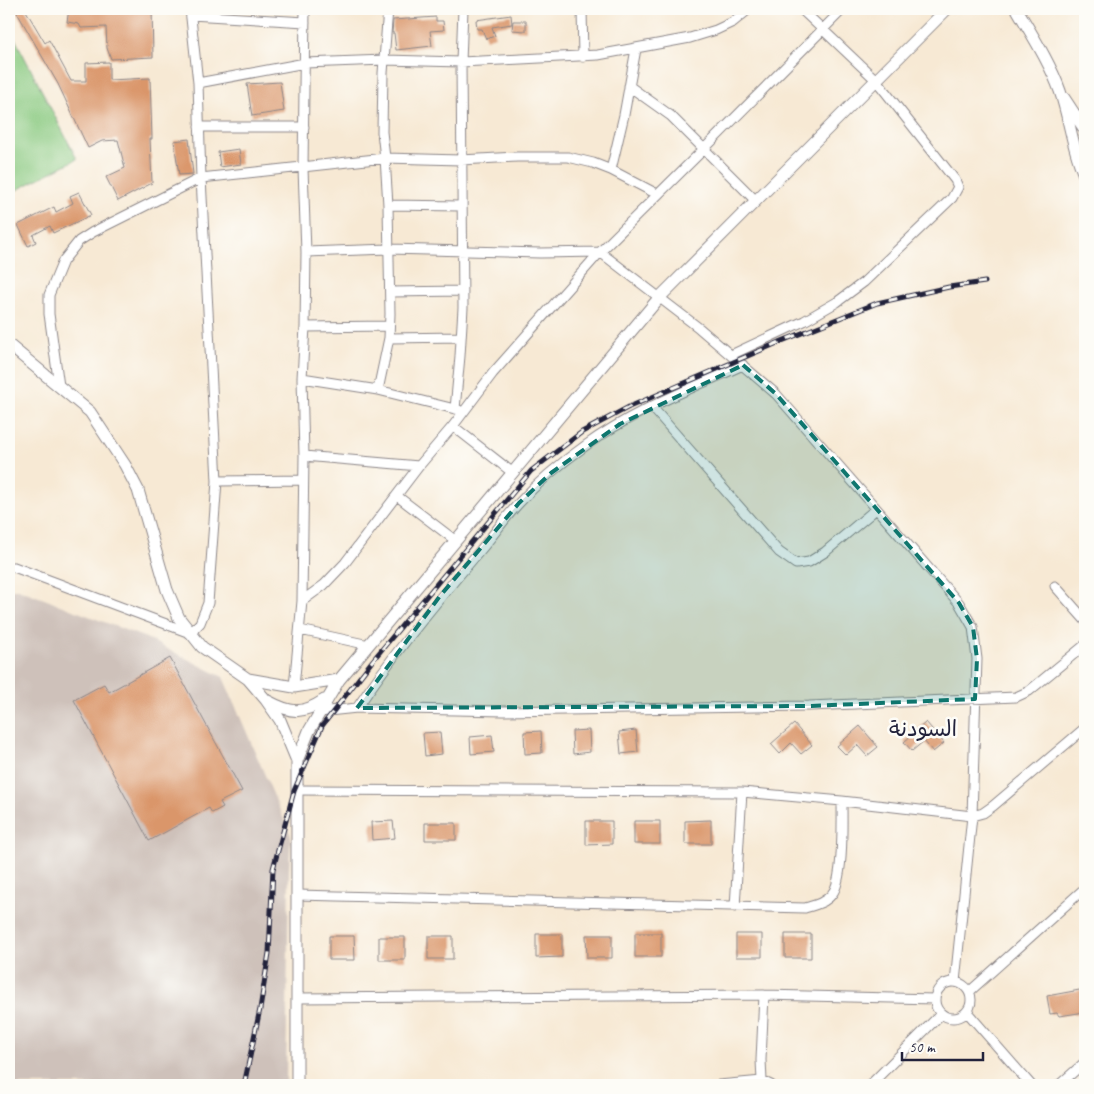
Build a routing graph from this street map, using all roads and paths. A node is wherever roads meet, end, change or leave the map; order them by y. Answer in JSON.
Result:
{"nodes":[{"id":1,"x":305,"y":9,"type":"edge"},
{"id":2,"x":388,"y":9,"type":"edge"},
{"id":3,"x":463,"y":9,"type":"edge"},
{"id":4,"x":582,"y":9,"type":"edge"},
{"id":5,"x":749,"y":9,"type":"edge"},
{"id":6,"x":801,"y":9,"type":"edge"},
{"id":7,"x":843,"y":9,"type":"edge"},
{"id":8,"x":947,"y":9,"type":"edge"},
{"id":9,"x":1017,"y":9,"type":"edge"},
{"id":10,"x":190,"y":12,"type":"edge"},
{"id":11,"x":305,"y":22,"type":"junction"},
{"id":12,"x":823,"y":30,"type":"junction"},
{"id":13,"x":636,"y":49,"type":"junction"},
{"id":14,"x":584,"y":57,"type":"junction"},
{"id":15,"x":385,"y":60,"type":"junction"},
{"id":16,"x":461,"y":62,"type":"junction"},
{"id":17,"x":305,"y":63,"type":"junction"},
{"id":18,"x":876,"y":80,"type":"junction"},
{"id":19,"x":198,"y":83,"type":"junction"},
{"id":20,"x":629,"y":86,"type":"junction"},
{"id":21,"x":1061,"y":93,"type":"junction"},
{"id":22,"x":199,"y":127,"type":"junction"},
{"id":23,"x":304,"y":127,"type":"junction"},
{"id":24,"x":1085,"y":130,"type":"edge"},
{"id":25,"x":704,"y":149,"type":"junction"},
{"id":26,"x":385,"y":158,"type":"junction"},
{"id":27,"x":461,"y":160,"type":"junction"},
{"id":28,"x":303,"y":168,"type":"junction"},
{"id":29,"x":611,"y":170,"type":"junction"},
{"id":30,"x":1085,"y":177,"type":"edge"},
{"id":31,"x":201,"y":178,"type":"junction"},
{"id":32,"x":657,"y":194,"type":"junction"},
{"id":33,"x":756,"y":201,"type":"junction"},
{"id":34,"x":388,"y":205,"type":"junction"},
{"id":35,"x":462,"y":206,"type":"junction"},
{"id":36,"x":389,"y":249,"type":"junction"},
{"id":37,"x":462,"y":250,"type":"junction"},
{"id":38,"x":306,"y":252,"type":"junction"},
{"id":39,"x":600,"y":252,"type":"junction"},
{"id":40,"x":463,"y":291,"type":"junction"},
{"id":41,"x":390,"y":292,"type":"junction"},
{"id":42,"x":659,"y":298,"type":"junction"},
{"id":43,"x":389,"y":326,"type":"junction"},
{"id":44,"x":305,"y":327,"type":"junction"},
{"id":45,"x":461,"y":337,"type":"junction"},
{"id":46,"x":389,"y":338,"type":"junction"},
{"id":47,"x":9,"y":345,"type":"edge"},
{"id":48,"x":731,"y":355,"type":"junction"},
{"id":49,"x":743,"y":365,"type":"junction"},
{"id":50,"x":302,"y":378,"type":"junction"},
{"id":51,"x":59,"y":386,"type":"junction"},
{"id":52,"x":378,"y":390,"type":"junction"},
{"id":53,"x":652,"y":407,"type":"junction"},
{"id":54,"x":459,"y":410,"type":"junction"},
{"id":55,"x":453,"y":426,"type":"junction"},
{"id":56,"x":304,"y":456,"type":"junction"},
{"id":57,"x":419,"y":466,"type":"junction"},
{"id":58,"x":513,"y":473,"type":"junction"},
{"id":59,"x":302,"y":480,"type":"junction"},
{"id":60,"x":217,"y":481,"type":"junction"},
{"id":61,"x":398,"y":496,"type":"junction"},
{"id":62,"x":876,"y":509,"type":"junction"},
{"id":63,"x":456,"y":541,"type":"junction"},
{"id":64,"x":9,"y":567,"type":"edge"},
{"id":65,"x":1055,"y":586,"type":"dead end"},
{"id":66,"x":302,"y":601,"type":"junction"},
{"id":67,"x":1085,"y":620,"type":"edge"},
{"id":68,"x":300,"y":630,"type":"junction"},
{"id":69,"x":190,"y":633,"type":"junction"},
{"id":70,"x":369,"y":645,"type":"junction"},
{"id":71,"x":1085,"y":645,"type":"edge"},
{"id":72,"x":248,"y":679,"type":"junction"},
{"id":73,"x":340,"y":680,"type":"junction"},
{"id":74,"x":294,"y":687,"type":"junction"},
{"id":75,"x":327,"y":698,"type":"junction"},
{"id":76,"x":975,"y":699,"type":"junction"},
{"id":77,"x":266,"y":700,"type":"junction"},
{"id":78,"x":357,"y":708,"type":"junction"},
{"id":79,"x":319,"y":712,"type":"junction"},
{"id":80,"x":1085,"y":728,"type":"edge"},
{"id":81,"x":297,"y":761,"type":"junction"},
{"id":82,"x":297,"y":790,"type":"junction"},
{"id":83,"x":742,"y":792,"type":"junction"},
{"id":84,"x":842,"y":801,"type":"junction"},
{"id":85,"x":972,"y":816,"type":"junction"},
{"id":86,"x":1085,"y":888,"type":"edge"},
{"id":87,"x":297,"y":895,"type":"junction"},
{"id":88,"x":735,"y":907,"type":"junction"},
{"id":89,"x":954,"y":982,"type":"junction"},
{"id":90,"x":969,"y":992,"type":"junction"},
{"id":91,"x":764,"y":995,"type":"junction"},
{"id":92,"x":297,"y":998,"type":"junction"},
{"id":93,"x":935,"y":999,"type":"junction"},
{"id":94,"x":967,"y":1012,"type":"junction"},
{"id":95,"x":941,"y":1014,"type":"junction"},
{"id":96,"x":1085,"y":1062,"type":"edge"},
{"id":97,"x":762,"y":1081,"type":"junction"},
{"id":98,"x":297,"y":1085,"type":"edge"},
{"id":99,"x":719,"y":1085,"type":"edge"},
{"id":100,"x":771,"y":1085,"type":"edge"},
{"id":101,"x":870,"y":1085,"type":"edge"},
{"id":102,"x":1031,"y":1085,"type":"edge"},
{"id":103,"x":1059,"y":1085,"type":"edge"}],
"edges":[{"from":1,"to":11,"type":"street"},
{"from":2,"to":15,"type":"street"},
{"from":3,"to":16,"type":"street"},
{"from":4,"to":14,"type":"street"},
{"from":5,"to":13,"type":"street"},
{"from":6,"to":12,"type":"street"},
{"from":7,"to":12,"type":"street"},
{"from":8,"to":18,"type":"street"},
{"from":9,"to":21,"type":"street"},
{"from":10,"to":11,"type":"street"},
{"from":10,"to":19,"type":"street"},
{"from":11,"to":17,"type":"street"},
{"from":12,"to":18,"type":"street"},
{"from":12,"to":25,"type":"street"},
{"from":13,"to":14,"type":"street"},
{"from":13,"to":20,"type":"street"},
{"from":14,"to":16,"type":"street"},
{"from":15,"to":16,"type":"street"},
{"from":15,"to":17,"type":"street"},
{"from":15,"to":26,"type":"street"},
{"from":16,"to":27,"type":"street"},
{"from":17,"to":19,"type":"street"},
{"from":17,"to":23,"type":"street"},
{"from":18,"to":33,"type":"street"},
{"from":18,"to":48,"type":"street"},
{"from":19,"to":22,"type":"street"},
{"from":20,"to":25,"type":"street"},
{"from":20,"to":29,"type":"street"},
{"from":21,"to":24,"type":"street"},
{"from":21,"to":30,"type":"street"},
{"from":22,"to":23,"type":"street"},
{"from":22,"to":31,"type":"street"},
{"from":23,"to":28,"type":"street"},
{"from":25,"to":32,"type":"street"},
{"from":25,"to":33,"type":"street"},
{"from":26,"to":27,"type":"street"},
{"from":26,"to":28,"type":"street"},
{"from":26,"to":34,"type":"street"},
{"from":27,"to":29,"type":"street"},
{"from":27,"to":35,"type":"street"},
{"from":28,"to":31,"type":"street"},
{"from":28,"to":38,"type":"street"},
{"from":29,"to":32,"type":"street"},
{"from":31,"to":51,"type":"street"},
{"from":31,"to":60,"type":"street"},
{"from":32,"to":39,"type":"street"},
{"from":33,"to":42,"type":"street"},
{"from":34,"to":35,"type":"street"},
{"from":34,"to":36,"type":"street"},
{"from":35,"to":37,"type":"street"},
{"from":36,"to":37,"type":"street"},
{"from":36,"to":38,"type":"street"},
{"from":36,"to":41,"type":"street"},
{"from":37,"to":39,"type":"street"},
{"from":37,"to":40,"type":"street"},
{"from":38,"to":44,"type":"street"},
{"from":39,"to":42,"type":"street"},
{"from":39,"to":54,"type":"street"},
{"from":40,"to":41,"type":"street"},
{"from":40,"to":45,"type":"street"},
{"from":41,"to":43,"type":"street"},
{"from":42,"to":48,"type":"street"},
{"from":42,"to":58,"type":"street"},
{"from":43,"to":44,"type":"street"},
{"from":43,"to":46,"type":"street"},
{"from":44,"to":50,"type":"street"},
{"from":45,"to":46,"type":"street"},
{"from":45,"to":54,"type":"street"},
{"from":46,"to":52,"type":"street"},
{"from":47,"to":51,"type":"street"},
{"from":48,"to":49,"type":"street"},
{"from":49,"to":53,"type":"street"},
{"from":49,"to":62,"type":"street"},
{"from":50,"to":52,"type":"street"},
{"from":50,"to":56,"type":"street"},
{"from":51,"to":69,"type":"street"},
{"from":52,"to":54,"type":"street"},
{"from":53,"to":62,"type":"street"},
{"from":53,"to":78,"type":"street"},
{"from":54,"to":55,"type":"street"},
{"from":55,"to":57,"type":"street"},
{"from":55,"to":58,"type":"street"},
{"from":56,"to":57,"type":"street"},
{"from":56,"to":59,"type":"street"},
{"from":57,"to":61,"type":"street"},
{"from":58,"to":63,"type":"street"},
{"from":59,"to":60,"type":"street"},
{"from":59,"to":66,"type":"street"},
{"from":60,"to":69,"type":"street"},
{"from":61,"to":63,"type":"street"},
{"from":61,"to":66,"type":"street"},
{"from":62,"to":76,"type":"street"},
{"from":63,"to":70,"type":"street"},
{"from":64,"to":69,"type":"street"},
{"from":65,"to":67,"type":"street"},
{"from":66,"to":68,"type":"street"},
{"from":68,"to":70,"type":"street"},
{"from":68,"to":74,"type":"street"},
{"from":69,"to":72,"type":"street"},
{"from":70,"to":73,"type":"street"},
{"from":71,"to":76,"type":"street"},
{"from":72,"to":74,"type":"street"},
{"from":72,"to":77,"type":"street"},
{"from":73,"to":74,"type":"street"},
{"from":73,"to":75,"type":"street"},
{"from":75,"to":77,"type":"street"},
{"from":75,"to":79,"type":"street"},
{"from":76,"to":78,"type":"street"},
{"from":76,"to":85,"type":"street"},
{"from":77,"to":81,"type":"street"},
{"from":78,"to":79,"type":"street"},
{"from":79,"to":81,"type":"street"},
{"from":80,"to":85,"type":"street"},
{"from":81,"to":82,"type":"street"},
{"from":82,"to":83,"type":"street"},
{"from":82,"to":87,"type":"street"},
{"from":83,"to":84,"type":"street"},
{"from":83,"to":88,"type":"street"},
{"from":84,"to":85,"type":"street"},
{"from":84,"to":88,"type":"street"},
{"from":85,"to":89,"type":"street"},
{"from":86,"to":90,"type":"street"},
{"from":87,"to":88,"type":"street"},
{"from":87,"to":92,"type":"street"},
{"from":89,"to":90,"type":"street"},
{"from":89,"to":93,"type":"street"},
{"from":90,"to":94,"type":"street"},
{"from":91,"to":92,"type":"street"},
{"from":91,"to":93,"type":"street"},
{"from":91,"to":97,"type":"street"},
{"from":92,"to":98,"type":"street"},
{"from":93,"to":95,"type":"street"},
{"from":94,"to":95,"type":"street"},
{"from":94,"to":102,"type":"street"},
{"from":95,"to":101,"type":"street"},
{"from":96,"to":103,"type":"street"},
{"from":97,"to":99,"type":"street"},
{"from":97,"to":100,"type":"street"}]}
